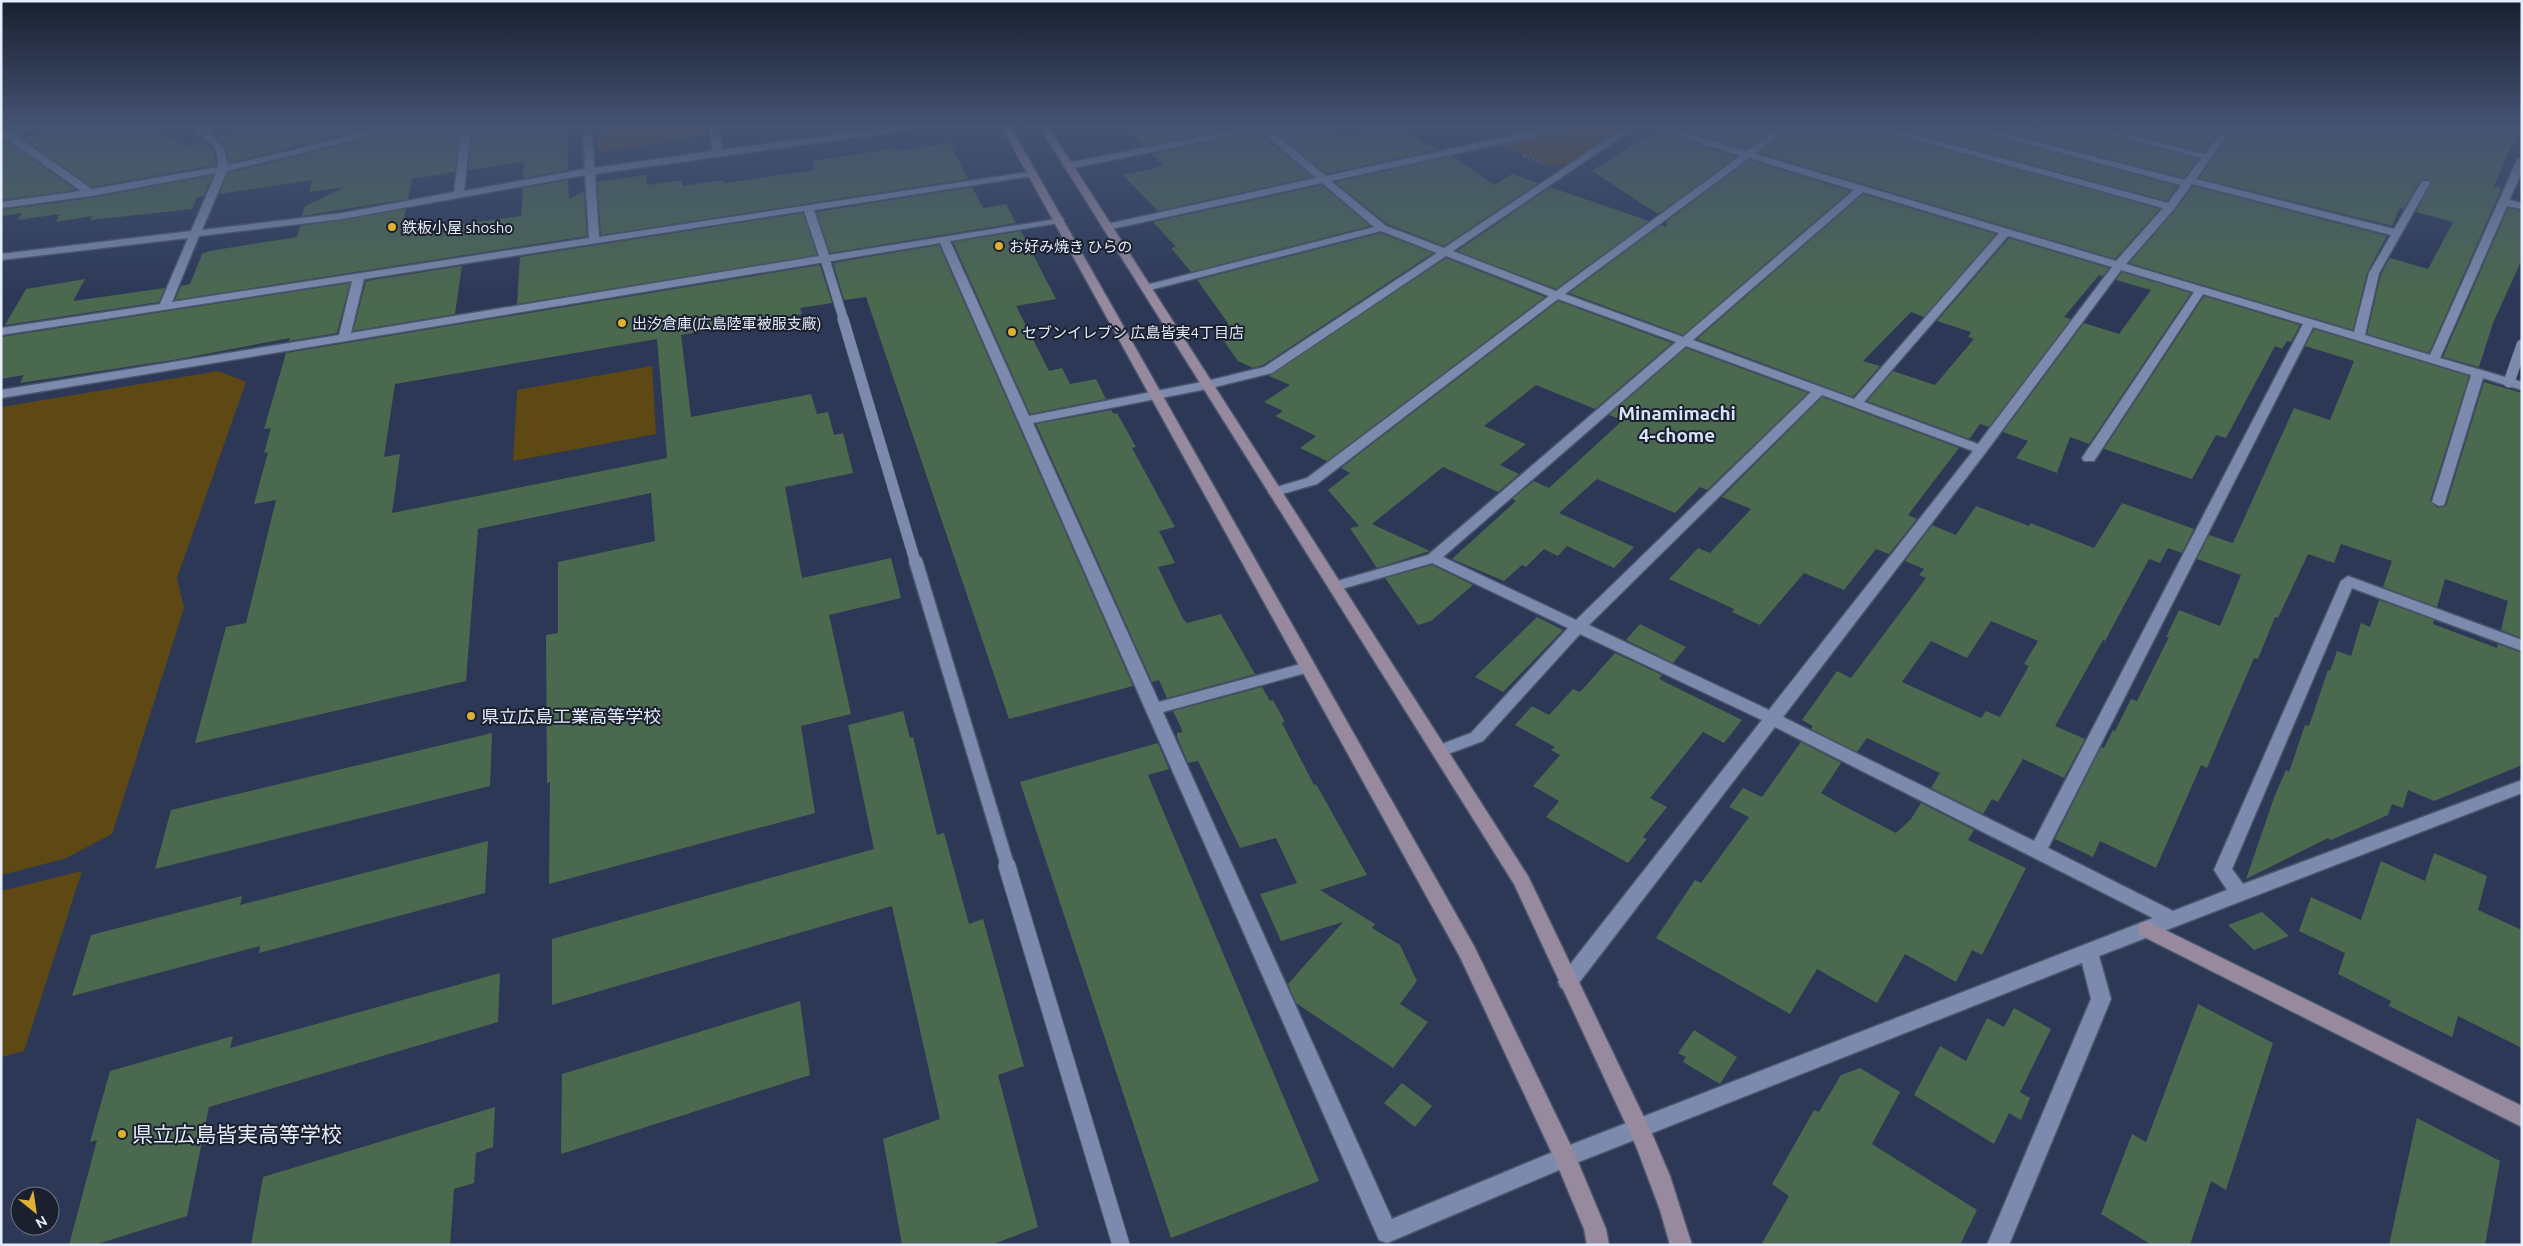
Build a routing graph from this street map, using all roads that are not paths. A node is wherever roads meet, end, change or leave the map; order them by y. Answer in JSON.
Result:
{"nodes":[{"id":1,"x":78,"y":184,"type":"edge"},
{"id":2,"x":142,"y":184,"type":"edge"},
{"id":3,"x":217,"y":184,"type":"edge"},
{"id":4,"x":460,"y":184,"type":"edge"},
{"id":5,"x":518,"y":184,"type":"edge"},
{"id":6,"x":591,"y":184,"type":"edge"},
{"id":7,"x":961,"y":184,"type":"edge"},
{"id":8,"x":1038,"y":184,"type":"edge"},
{"id":9,"x":1080,"y":184,"type":"edge"},
{"id":10,"x":1304,"y":184,"type":"edge"},
{"id":11,"x":1329,"y":184,"type":"edge"},
{"id":12,"x":1546,"y":184,"type":"edge"},
{"id":13,"x":1709,"y":184,"type":"edge"},
{"id":14,"x":1849,"y":184,"type":"edge"},
{"id":15,"x":2086,"y":184,"type":"edge"},
{"id":16,"x":2186,"y":184,"type":"edge"},
{"id":17,"x":2197,"y":184,"type":"edge"},
{"id":18,"x":2423,"y":184,"type":"edge"},
{"id":19,"x":2512,"y":184,"type":"edge"},
{"id":20,"x":1862,"y":188,"type":"junction"},
{"id":21,"x":91,"y":193,"type":"junction"},
{"id":22,"x":459,"y":194,"type":"junction"},
{"id":23,"x":2504,"y":202,"type":"junction"},
{"id":24,"x":1,"y":205,"type":"edge"},
{"id":25,"x":2522,"y":206,"type":"edge"},
{"id":26,"x":2170,"y":207,"type":"junction"},
{"id":27,"x":808,"y":208,"type":"junction"},
{"id":28,"x":1059,"y":220,"type":"junction"},
{"id":29,"x":1107,"y":226,"type":"junction"},
{"id":30,"x":1382,"y":228,"type":"junction"},
{"id":31,"x":2006,"y":231,"type":"junction"},
{"id":32,"x":196,"y":233,"type":"junction"},
{"id":33,"x":2397,"y":233,"type":"junction"},
{"id":34,"x":944,"y":239,"type":"junction"},
{"id":35,"x":594,"y":241,"type":"junction"},
{"id":36,"x":1445,"y":253,"type":"junction"},
{"id":37,"x":1,"y":257,"type":"edge"},
{"id":38,"x":825,"y":259,"type":"junction"},
{"id":39,"x":2120,"y":264,"type":"junction"},
{"id":40,"x":359,"y":277,"type":"junction"},
{"id":41,"x":1146,"y":288,"type":"junction"},
{"id":42,"x":2202,"y":289,"type":"junction"},
{"id":43,"x":1557,"y":295,"type":"junction"},
{"id":44,"x":164,"y":306,"type":"junction"},
{"id":45,"x":2310,"y":322,"type":"junction"},
{"id":46,"x":1,"y":332,"type":"edge"},
{"id":47,"x":2360,"y":337,"type":"junction"},
{"id":48,"x":344,"y":338,"type":"junction"},
{"id":49,"x":1685,"y":342,"type":"junction"},
{"id":50,"x":2522,"y":345,"type":"edge"},
{"id":51,"x":2434,"y":359,"type":"junction"},
{"id":52,"x":2478,"y":372,"type":"junction"},
{"id":53,"x":2510,"y":382,"type":"junction"},
{"id":54,"x":1207,"y":385,"type":"junction"},
{"id":55,"x":2522,"y":386,"type":"edge"},
{"id":56,"x":1819,"y":390,"type":"junction"},
{"id":57,"x":1,"y":394,"type":"edge"},
{"id":58,"x":1156,"y":395,"type":"junction"},
{"id":59,"x":1856,"y":403,"type":"junction"},
{"id":60,"x":1026,"y":421,"type":"junction"},
{"id":61,"x":1981,"y":450,"type":"junction"},
{"id":62,"x":2089,"y":458,"type":"dead end"},
{"id":63,"x":1275,"y":492,"type":"junction"},
{"id":64,"x":2439,"y":502,"type":"dead end"},
{"id":65,"x":1432,"y":558,"type":"junction"},
{"id":66,"x":1335,"y":586,"type":"junction"},
{"id":67,"x":1578,"y":627,"type":"junction"},
{"id":68,"x":2522,"y":646,"type":"edge"},
{"id":69,"x":1308,"y":667,"type":"junction"},
{"id":70,"x":1154,"y":709,"type":"junction"},
{"id":71,"x":1772,"y":718,"type":"junction"},
{"id":72,"x":1440,"y":751,"type":"junction"},
{"id":73,"x":2522,"y":786,"type":"edge"},
{"id":74,"x":2037,"y":852,"type":"junction"},
{"id":75,"x":2239,"y":893,"type":"junction"},
{"id":76,"x":2172,"y":919,"type":"junction"},
{"id":77,"x":2147,"y":929,"type":"junction"},
{"id":78,"x":2088,"y":953,"type":"junction"},
{"id":79,"x":1568,"y":982,"type":"junction"},
{"id":80,"x":2522,"y":1117,"type":"edge"},
{"id":81,"x":1641,"y":1128,"type":"junction"},
{"id":82,"x":1565,"y":1157,"type":"junction"},
{"id":83,"x":1121,"y":1245,"type":"edge"},
{"id":84,"x":1598,"y":1245,"type":"edge"},
{"id":85,"x":1681,"y":1245,"type":"edge"},
{"id":86,"x":1998,"y":1245,"type":"edge"}],
"edges":[{"from":1,"to":21,"type":"street"},
{"from":2,"to":21,"type":"street"},
{"from":3,"to":32,"type":"street"},
{"from":4,"to":22,"type":"street"},
{"from":5,"to":22,"type":"street"},
{"from":6,"to":35,"type":"street"},
{"from":7,"to":27,"type":"street"},
{"from":8,"to":28,"type":"street"},
{"from":9,"to":29,"type":"street"},
{"from":10,"to":29,"type":"street"},
{"from":11,"to":30,"type":"street"},
{"from":12,"to":36,"type":"street"},
{"from":13,"to":43,"type":"street"},
{"from":14,"to":20,"type":"street"},
{"from":15,"to":26,"type":"street"},
{"from":16,"to":26,"type":"street"},
{"from":17,"to":33,"type":"street"},
{"from":18,"to":33,"type":"street"},
{"from":19,"to":23,"type":"street"},
{"from":20,"to":31,"type":"street"},
{"from":20,"to":49,"type":"street"},
{"from":21,"to":24,"type":"street"},
{"from":22,"to":32,"type":"street"},
{"from":23,"to":25,"type":"street"},
{"from":23,"to":51,"type":"street"},
{"from":26,"to":39,"type":"street"},
{"from":27,"to":35,"type":"street"},
{"from":27,"to":38,"type":"street"},
{"from":28,"to":34,"type":"street"},
{"from":28,"to":58,"type":"street"},
{"from":29,"to":41,"type":"street"},
{"from":30,"to":36,"type":"street"},
{"from":30,"to":41,"type":"street"},
{"from":31,"to":39,"type":"street"},
{"from":31,"to":59,"type":"street"},
{"from":32,"to":37,"type":"street"},
{"from":32,"to":44,"type":"street"},
{"from":33,"to":47,"type":"street"},
{"from":34,"to":38,"type":"street"},
{"from":34,"to":60,"type":"street"},
{"from":35,"to":40,"type":"street"},
{"from":36,"to":43,"type":"street"},
{"from":36,"to":54,"type":"street"},
{"from":38,"to":48,"type":"street"},
{"from":38,"to":83,"type":"lane"},
{"from":39,"to":42,"type":"street"},
{"from":39,"to":61,"type":"street"},
{"from":40,"to":44,"type":"street"},
{"from":40,"to":48,"type":"street"},
{"from":41,"to":54,"type":"street"},
{"from":42,"to":45,"type":"street"},
{"from":42,"to":62,"type":"street"},
{"from":43,"to":49,"type":"street"},
{"from":43,"to":63,"type":"street"},
{"from":44,"to":46,"type":"street"},
{"from":45,"to":47,"type":"street"},
{"from":45,"to":74,"type":"street"},
{"from":47,"to":51,"type":"street"},
{"from":48,"to":57,"type":"street"},
{"from":49,"to":56,"type":"street"},
{"from":49,"to":65,"type":"street"},
{"from":50,"to":53,"type":"lane"},
{"from":51,"to":52,"type":"street"},
{"from":52,"to":53,"type":"street"},
{"from":52,"to":64,"type":"street"},
{"from":53,"to":55,"type":"street"},
{"from":54,"to":58,"type":"street"},
{"from":54,"to":63,"type":"street"},
{"from":56,"to":59,"type":"street"},
{"from":56,"to":67,"type":"street"},
{"from":58,"to":60,"type":"street"},
{"from":58,"to":69,"type":"street"},
{"from":59,"to":61,"type":"street"},
{"from":60,"to":70,"type":"street"},
{"from":61,"to":71,"type":"street"},
{"from":63,"to":66,"type":"street"},
{"from":65,"to":66,"type":"street"},
{"from":65,"to":67,"type":"street"},
{"from":66,"to":72,"type":"street"},
{"from":67,"to":71,"type":"street"},
{"from":67,"to":72,"type":"street"},
{"from":68,"to":75,"type":"street"},
{"from":69,"to":70,"type":"street"},
{"from":69,"to":82,"type":"street"},
{"from":70,"to":82,"type":"street"},
{"from":71,"to":74,"type":"street"},
{"from":71,"to":79,"type":"street"},
{"from":72,"to":79,"type":"street"},
{"from":73,"to":75,"type":"street"},
{"from":74,"to":76,"type":"street"},
{"from":75,"to":76,"type":"street"},
{"from":76,"to":77,"type":"street"},
{"from":77,"to":78,"type":"street"},
{"from":77,"to":80,"type":"street"},
{"from":78,"to":81,"type":"street"},
{"from":78,"to":86,"type":"street"},
{"from":79,"to":81,"type":"street"},
{"from":81,"to":82,"type":"street"},
{"from":81,"to":85,"type":"street"},
{"from":82,"to":84,"type":"street"}]}
